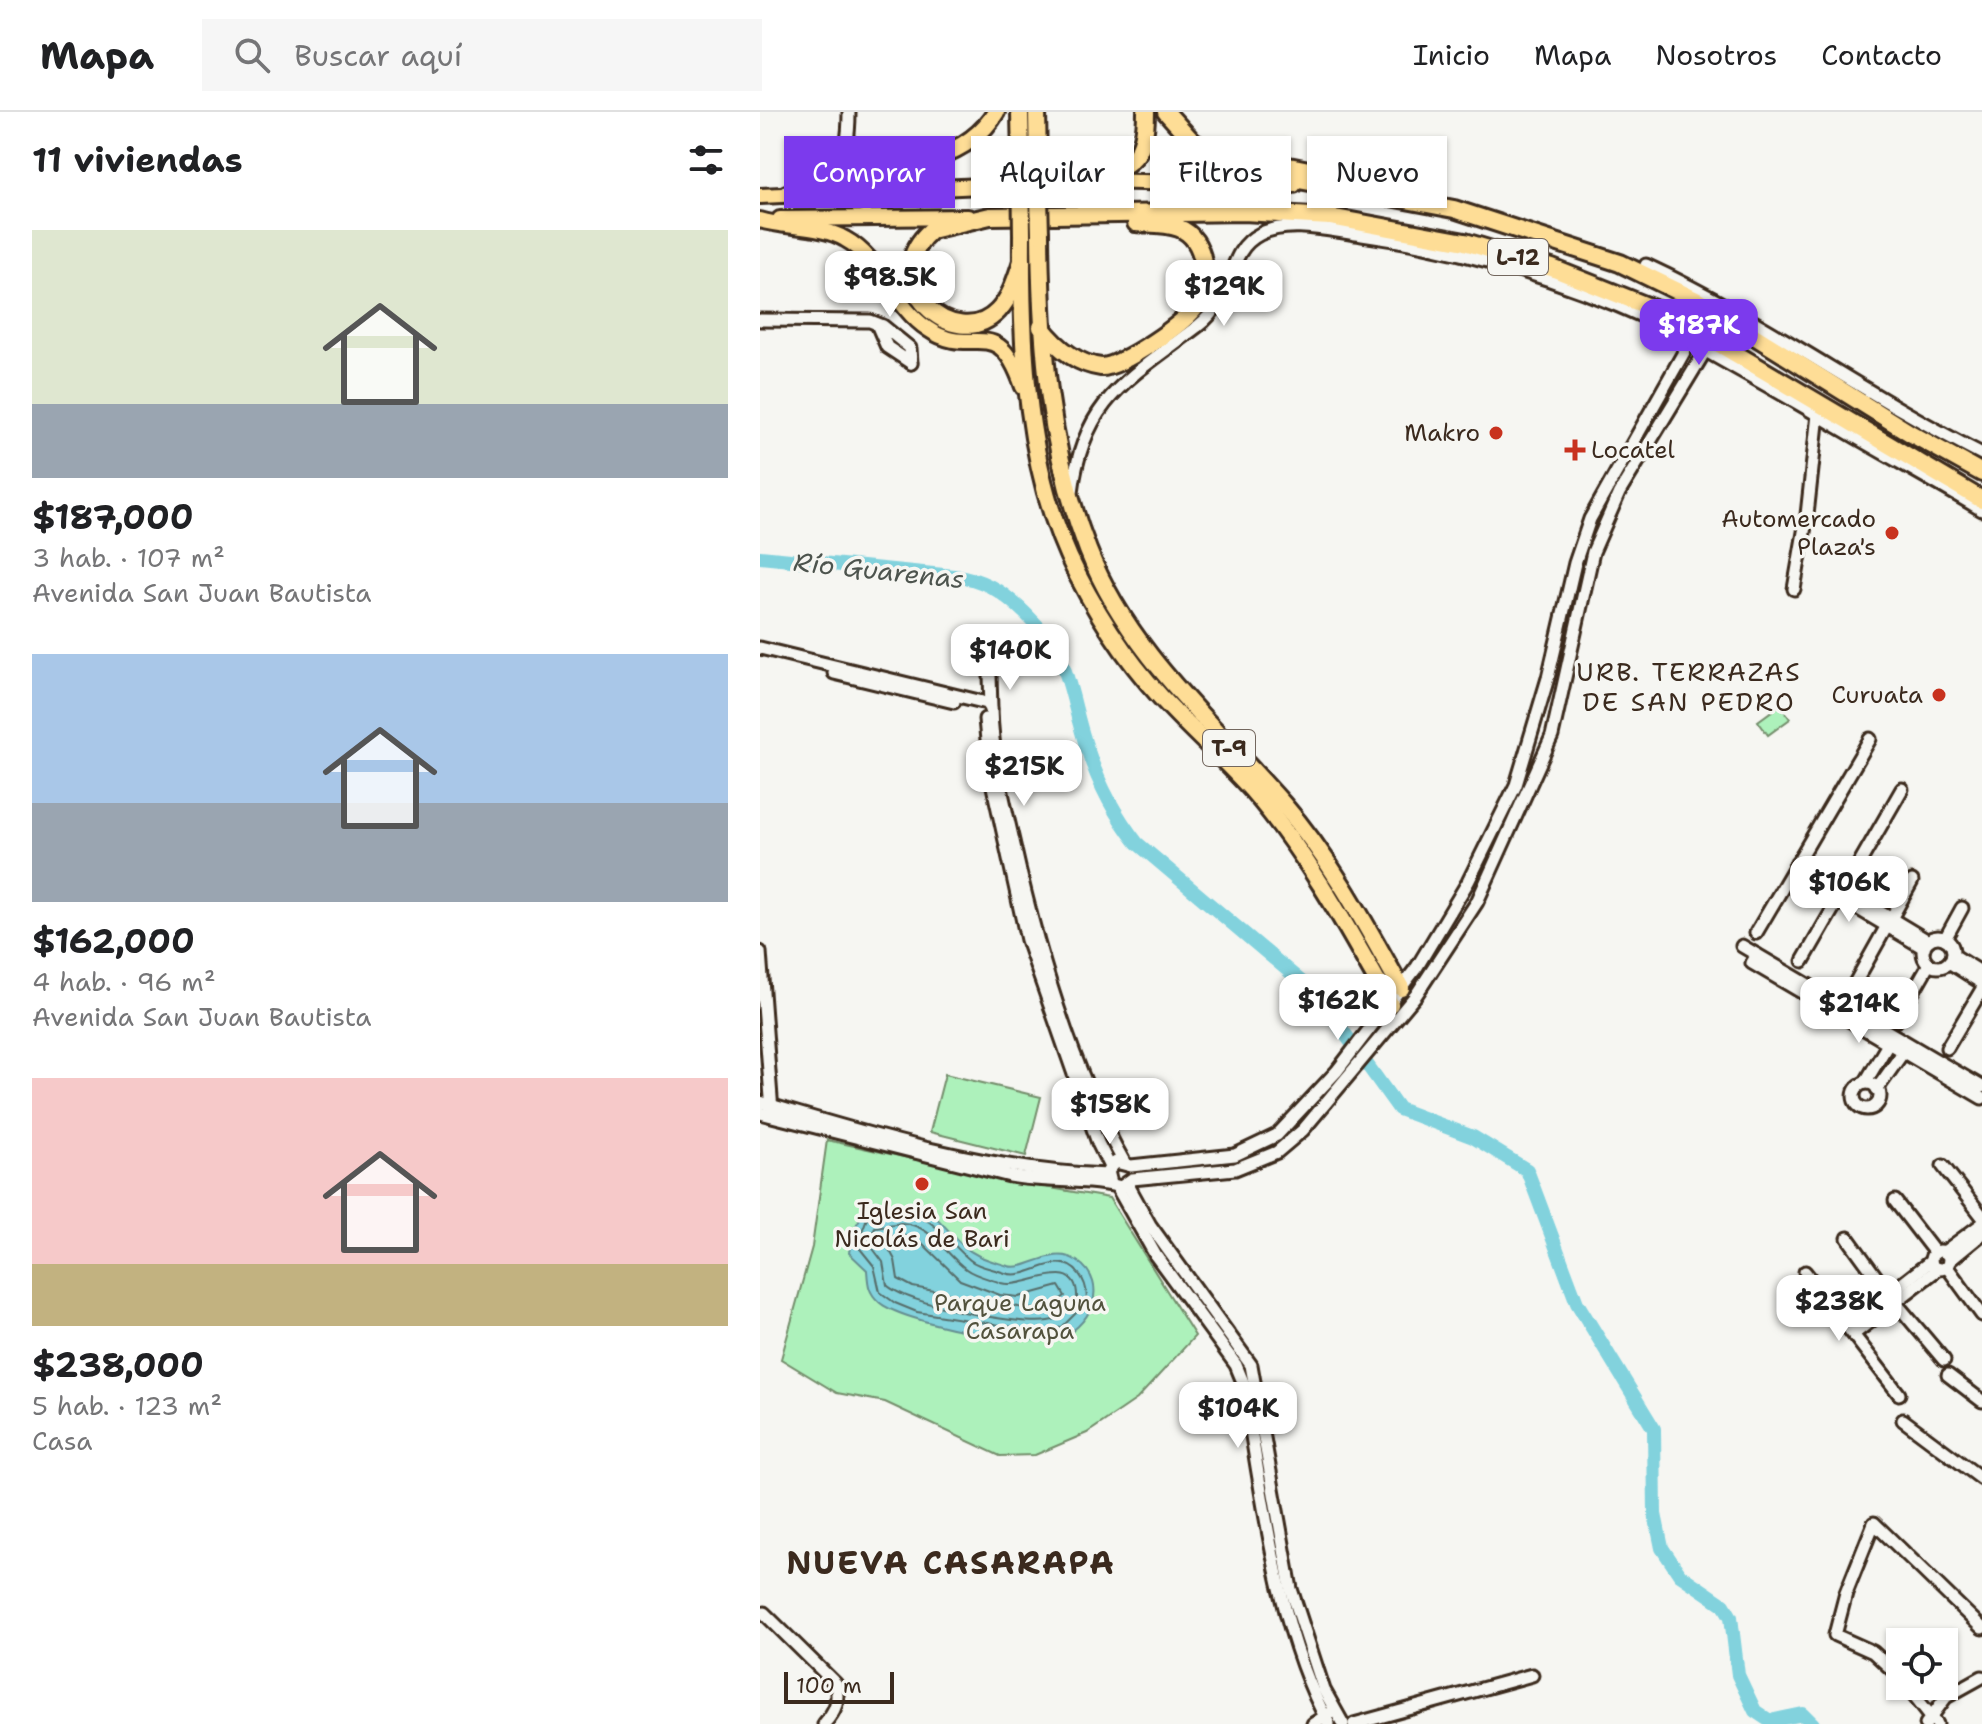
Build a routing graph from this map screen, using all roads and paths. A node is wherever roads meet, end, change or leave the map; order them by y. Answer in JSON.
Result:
{"nodes":[{"id":1,"x":849,"y":112,"type":"edge"},
{"id":2,"x":996,"y":112,"type":"edge"},
{"id":3,"x":1020,"y":112,"type":"edge"},
{"id":4,"x":1037,"y":112,"type":"edge"},
{"id":5,"x":1047,"y":112,"type":"edge"},
{"id":6,"x":1146,"y":112,"type":"edge"},
{"id":7,"x":1166,"y":112,"type":"edge"},
{"id":8,"x":1038,"y":133,"type":"junction"},
{"id":9,"x":848,"y":136,"type":"edge"},
{"id":10,"x":1025,"y":136,"type":"edge"},
{"id":11,"x":1037,"y":136,"type":"edge"},
{"id":12,"x":1190,"y":136,"type":"edge"},
{"id":13,"x":955,"y":151,"type":"edge"},
{"id":14,"x":1134,"y":158,"type":"edge"},
{"id":15,"x":1291,"y":164,"type":"edge"},
{"id":16,"x":1134,"y":182,"type":"edge"},
{"id":17,"x":1307,"y":185,"type":"edge"},
{"id":18,"x":971,"y":187,"type":"edge"},
{"id":19,"x":784,"y":193,"type":"edge"},
{"id":20,"x":760,"y":196,"type":"edge"},
{"id":21,"x":777,"y":196,"type":"junction"},
{"id":22,"x":1025,"y":208,"type":"edge"},
{"id":23,"x":1036,"y":208,"type":"edge"},
{"id":24,"x":1447,"y":208,"type":"edge"},
{"id":25,"x":990,"y":216,"type":"junction"},
{"id":26,"x":1076,"y":216,"type":"junction"},
{"id":27,"x":1330,"y":217,"type":"junction"},
{"id":28,"x":760,"y":220,"type":"edge"},
{"id":29,"x":1408,"y":242,"type":"junction"},
{"id":30,"x":1022,"y":261,"type":"junction"},
{"id":31,"x":1646,"y":265,"type":"junction"},
{"id":32,"x":1523,"y":271,"type":"junction"},
{"id":33,"x":1595,"y":284,"type":"junction"},
{"id":34,"x":1698,"y":301,"type":"junction"},
{"id":35,"x":1715,"y":312,"type":"junction"},
{"id":36,"x":760,"y":320,"type":"edge"},
{"id":37,"x":877,"y":323,"type":"dead end"},
{"id":38,"x":1041,"y":327,"type":"junction"},
{"id":39,"x":1694,"y":335,"type":"junction"},
{"id":40,"x":1709,"y":344,"type":"junction"},
{"id":41,"x":1030,"y":405,"type":"junction"},
{"id":42,"x":1818,"y":414,"type":"junction"},
{"id":43,"x":1910,"y":433,"type":"junction"},
{"id":44,"x":1982,"y":457,"type":"edge"},
{"id":45,"x":1982,"y":473,"type":"edge"},
{"id":46,"x":1071,"y":500,"type":"junction"},
{"id":47,"x":1982,"y":500,"type":"edge"},
{"id":48,"x":1982,"y":510,"type":"edge"},
{"id":49,"x":1794,"y":589,"type":"dead end"},
{"id":50,"x":760,"y":648,"type":"edge"},
{"id":51,"x":760,"y":655,"type":"edge"},
{"id":52,"x":990,"y":675,"type":"dead end"},
{"id":53,"x":983,"y":706,"type":"junction"},
{"id":54,"x":1870,"y":739,"type":"dead end"},
{"id":55,"x":1902,"y":789,"type":"dead end"},
{"id":56,"x":1795,"y":866,"type":"junction"},
{"id":57,"x":1912,"y":881,"type":"dead end"},
{"id":58,"x":1842,"y":894,"type":"junction"},
{"id":59,"x":1962,"y":908,"type":"dead end"},
{"id":60,"x":1890,"y":923,"type":"junction"},
{"id":61,"x":1756,"y":933,"type":"dead end"},
{"id":62,"x":1945,"y":939,"type":"junction"},
{"id":63,"x":1926,"y":944,"type":"junction"},
{"id":64,"x":1742,"y":946,"type":"dead end"},
{"id":65,"x":760,"y":952,"type":"edge"},
{"id":66,"x":1951,"y":959,"type":"junction"},
{"id":67,"x":1803,"y":961,"type":"dead end"},
{"id":68,"x":1929,"y":964,"type":"junction"},
{"id":69,"x":1982,"y":973,"type":"edge"},
{"id":70,"x":1982,"y":983,"type":"edge"},
{"id":71,"x":1401,"y":988,"type":"junction"},
{"id":72,"x":1982,"y":989,"type":"edge"},
{"id":73,"x":1850,"y":992,"type":"dead end"},
{"id":74,"x":1398,"y":1006,"type":"junction"},
{"id":75,"x":1897,"y":1020,"type":"dead end"},
{"id":76,"x":1895,"y":1043,"type":"junction"},
{"id":77,"x":1947,"y":1048,"type":"dead end"},
{"id":78,"x":1982,"y":1087,"type":"edge"},
{"id":79,"x":1982,"y":1098,"type":"edge"},
{"id":80,"x":766,"y":1109,"type":"edge"},
{"id":81,"x":1127,"y":1164,"type":"junction"},
{"id":82,"x":1943,"y":1166,"type":"dead end"},
{"id":83,"x":1118,"y":1179,"type":"junction"},
{"id":84,"x":1895,"y":1201,"type":"dead end"},
{"id":85,"x":1982,"y":1216,"type":"edge"},
{"id":86,"x":1982,"y":1224,"type":"edge"},
{"id":87,"x":1982,"y":1234,"type":"edge"},
{"id":88,"x":1848,"y":1238,"type":"dead end"},
{"id":89,"x":1940,"y":1260,"type":"junction"},
{"id":90,"x":1805,"y":1272,"type":"dead end"},
{"id":91,"x":1892,"y":1299,"type":"junction"},
{"id":92,"x":1982,"y":1315,"type":"edge"},
{"id":93,"x":1851,"y":1330,"type":"junction"},
{"id":94,"x":1944,"y":1360,"type":"dead end"},
{"id":95,"x":1948,"y":1375,"type":"dead end"},
{"id":96,"x":1899,"y":1394,"type":"dead end"},
{"id":97,"x":1982,"y":1401,"type":"edge"},
{"id":98,"x":1903,"y":1420,"type":"dead end"},
{"id":99,"x":1982,"y":1479,"type":"edge"},
{"id":100,"x":764,"y":1613,"type":"dead end"},
{"id":101,"x":1982,"y":1628,"type":"edge"},
{"id":102,"x":1886,"y":1664,"type":"edge"},
{"id":103,"x":1532,"y":1675,"type":"dead end"},
{"id":104,"x":1982,"y":1677,"type":"edge"},
{"id":105,"x":1916,"y":1700,"type":"edge"},
{"id":106,"x":1329,"y":1717,"type":"edge"},
{"id":107,"x":1931,"y":1722,"type":"edge"},
{"id":108,"x":824,"y":1724,"type":"edge"},
{"id":109,"x":1313,"y":1724,"type":"edge"},
{"id":110,"x":1345,"y":1724,"type":"edge"}],
"edges":[{"from":1,"to":9,"type":"street"},
{"from":2,"to":13,"type":"highway"},
{"from":3,"to":10,"type":"highway","number":"T-9"},
{"from":4,"to":8,"type":"highway","number":"T-9"},
{"from":5,"to":8,"type":"highway"},
{"from":6,"to":14,"type":"highway"},
{"from":7,"to":12,"type":"highway"},
{"from":8,"to":11,"type":"highway","number":"T-9"},
{"from":15,"to":31,"type":"highway"},
{"from":16,"to":17,"type":"main road","number":"L-12"},
{"from":18,"to":21,"type":"main road","number":"L-12"},
{"from":19,"to":21,"type":"street"},
{"from":20,"to":21,"type":"main road","number":"L-12"},
{"from":22,"to":30,"type":"highway","number":"T-9","bridge":true},
{"from":23,"to":38,"type":"highway","number":"T-9","bridge":true},
{"from":24,"to":34,"type":"highway","number":"L-12"},
{"from":25,"to":26,"type":"highway"},
{"from":25,"to":28,"type":"main road"},
{"from":25,"to":30,"type":"highway"},
{"from":26,"to":27,"type":"highway","number":"L-12"},
{"from":26,"to":38,"type":"highway"},
{"from":27,"to":29,"type":"highway"},
{"from":27,"to":33,"type":"highway","number":"L-12"},
{"from":28,"to":41,"type":"main road"},
{"from":29,"to":32,"type":"street","number":"L-12"},
{"from":29,"to":46,"type":"street"},
{"from":30,"to":41,"type":"highway","number":"T-9"},
{"from":31,"to":34,"type":"highway"},
{"from":31,"to":44,"type":"street"},
{"from":32,"to":33,"type":"highway"},
{"from":32,"to":39,"type":"street","number":"L-12"},
{"from":33,"to":39,"type":"highway","number":"L-12"},
{"from":34,"to":35,"type":"highway","number":"L-12"},
{"from":35,"to":39,"type":"street"},
{"from":35,"to":40,"type":"street"},
{"from":35,"to":43,"type":"highway","number":"L-12"},
{"from":36,"to":37,"type":"street"},
{"from":38,"to":46,"type":"highway","number":"T-9"},
{"from":39,"to":40,"type":"highway","number":"L-12"},
{"from":39,"to":71,"type":"street"},
{"from":40,"to":42,"type":"street","number":"L-12"},
{"from":40,"to":47,"type":"highway","number":"L-12"},
{"from":40,"to":74,"type":"street"},
{"from":41,"to":74,"type":"highway","number":"T-9"},
{"from":42,"to":48,"type":"street","number":"L-12"},
{"from":42,"to":49,"type":"street"},
{"from":43,"to":44,"type":"highway"},
{"from":43,"to":45,"type":"highway","number":"L-12"},
{"from":46,"to":71,"type":"highway","number":"T-9"},
{"from":50,"to":53,"type":"street"},
{"from":51,"to":53,"type":"street"},
{"from":52,"to":53,"type":"street"},
{"from":53,"to":81,"type":"street"},
{"from":53,"to":83,"type":"street"},
{"from":54,"to":56,"type":"street"},
{"from":55,"to":58,"type":"street"},
{"from":56,"to":58,"type":"street"},
{"from":56,"to":61,"type":"street"},
{"from":57,"to":60,"type":"street"},
{"from":58,"to":60,"type":"street"},
{"from":58,"to":67,"type":"street"},
{"from":59,"to":62,"type":"street"},
{"from":60,"to":63,"type":"street"},
{"from":60,"to":73,"type":"street"},
{"from":62,"to":63,"type":"street"},
{"from":62,"to":66,"type":"street"},
{"from":63,"to":68,"type":"street"},
{"from":64,"to":76,"type":"street"},
{"from":65,"to":80,"type":"street"},
{"from":66,"to":68,"type":"street"},
{"from":66,"to":69,"type":"street"},
{"from":66,"to":70,"type":"street"},
{"from":68,"to":75,"type":"street"},
{"from":71,"to":74,"type":"street"},
{"from":72,"to":77,"type":"street"},
{"from":74,"to":81,"type":"street"},
{"from":74,"to":83,"type":"street"},
{"from":76,"to":76,"type":"street"},
{"from":76,"to":78,"type":"street"},
{"from":76,"to":79,"type":"street"},
{"from":80,"to":83,"type":"street"},
{"from":81,"to":83,"type":"street"},
{"from":81,"to":83,"type":"street"},
{"from":82,"to":85,"type":"street"},
{"from":83,"to":106,"type":"street"},
{"from":84,"to":89,"type":"street"},
{"from":86,"to":89,"type":"street"},
{"from":87,"to":89,"type":"street"},
{"from":88,"to":91,"type":"street"},
{"from":89,"to":91,"type":"street"},
{"from":89,"to":92,"type":"street"},
{"from":90,"to":93,"type":"street"},
{"from":91,"to":93,"type":"street"},
{"from":91,"to":94,"type":"street"},
{"from":93,"to":96,"type":"street"},
{"from":95,"to":97,"type":"street"},
{"from":98,"to":99,"type":"street"},
{"from":100,"to":108,"type":"street"},
{"from":101,"to":102,"type":"street"},
{"from":103,"to":110,"type":"street"},
{"from":104,"to":107,"type":"street"},
{"from":105,"to":107,"type":"street"},
{"from":106,"to":109,"type":"street"},
{"from":106,"to":110,"type":"street"}]}
